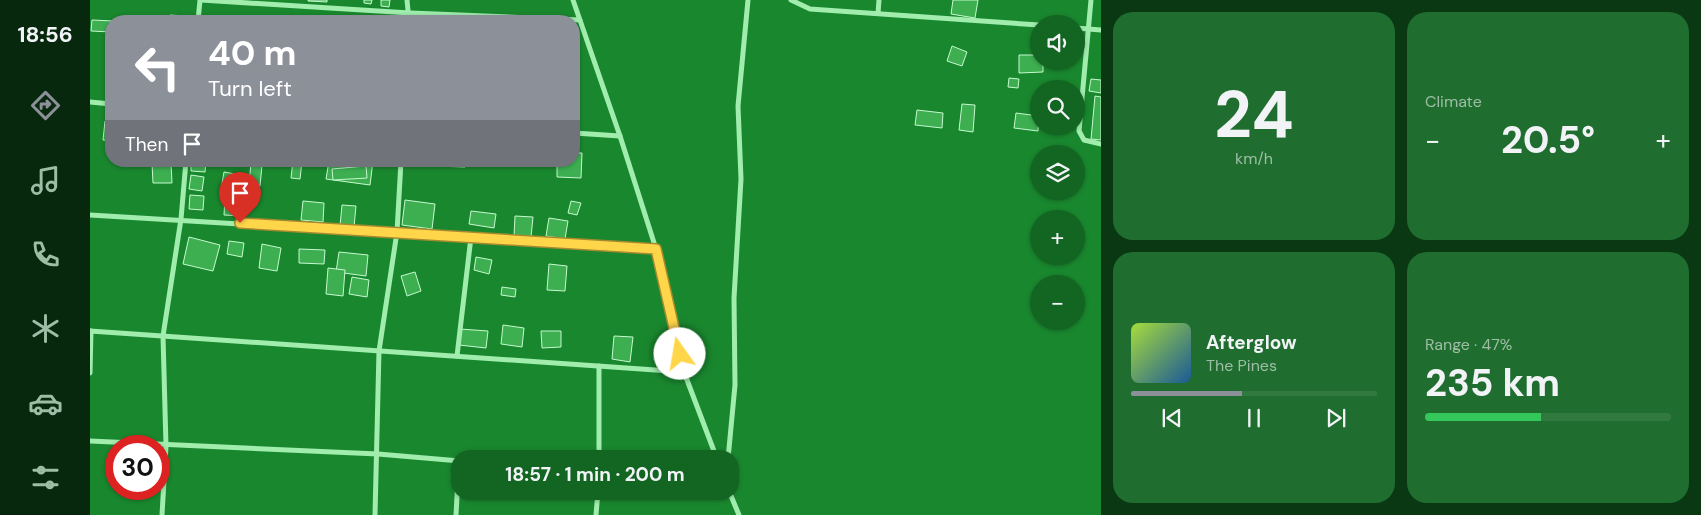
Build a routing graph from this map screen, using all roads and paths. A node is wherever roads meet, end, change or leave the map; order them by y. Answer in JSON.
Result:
{"nodes":[{"id":1,"x":200,"y":0,"type":"edge"},
{"id":2,"x":407,"y":0,"type":"edge"},
{"id":3,"x":572,"y":0,"type":"edge"},
{"id":4,"x":748,"y":0,"type":"edge"},
{"id":5,"x":791,"y":0,"type":"edge"},
{"id":6,"x":879,"y":0,"type":"edge"},
{"id":7,"x":1090,"y":0,"type":"edge"},
{"id":8,"x":410,"y":13,"type":"junction"},
{"id":9,"x":878,"y":13,"type":"junction"},
{"id":10,"x":199,"y":15,"type":"edge"},
{"id":11,"x":459,"y":15,"type":"edge"},
{"id":12,"x":578,"y":15,"type":"edge"},
{"id":13,"x":580,"y":20,"type":"edge"},
{"id":14,"x":1030,"y":25,"type":"edge"},
{"id":15,"x":1087,"y":29,"type":"junction"},
{"id":16,"x":1101,"y":30,"type":"edge"},
{"id":17,"x":90,"y":102,"type":"edge"},
{"id":18,"x":105,"y":103,"type":"edge"},
{"id":19,"x":580,"y":133,"type":"edge"},
{"id":20,"x":620,"y":136,"type":"junction"},
{"id":21,"x":1101,"y":144,"type":"edge"},
{"id":22,"x":185,"y":167,"type":"edge"},
{"id":23,"x":401,"y":167,"type":"edge"},
{"id":24,"x":90,"y":215,"type":"edge"},
{"id":25,"x":181,"y":219,"type":"junction"},
{"id":26,"x":397,"y":232,"type":"junction"},
{"id":27,"x":471,"y":237,"type":"junction"},
{"id":28,"x":656,"y":249,"type":"junction"},
{"id":29,"x":90,"y":331,"type":"edge"},
{"id":30,"x":163,"y":336,"type":"junction"},
{"id":31,"x":379,"y":351,"type":"junction"},
{"id":32,"x":457,"y":356,"type":"junction"},
{"id":33,"x":599,"y":366,"type":"junction"},
{"id":34,"x":684,"y":372,"type":"junction"},
{"id":35,"x":90,"y":373,"type":"edge"},
{"id":36,"x":166,"y":435,"type":"edge"},
{"id":37,"x":90,"y":441,"type":"edge"},
{"id":38,"x":105,"y":442,"type":"edge"},
{"id":39,"x":170,"y":446,"type":"edge"},
{"id":40,"x":599,"y":450,"type":"edge"},
{"id":41,"x":714,"y":450,"type":"edge"},
{"id":42,"x":729,"y":450,"type":"edge"},
{"id":43,"x":378,"y":454,"type":"junction"},
{"id":44,"x":451,"y":460,"type":"edge"},
{"id":45,"x":163,"y":500,"type":"edge"},
{"id":46,"x":457,"y":500,"type":"edge"},
{"id":47,"x":597,"y":500,"type":"edge"},
{"id":48,"x":733,"y":500,"type":"edge"},
{"id":49,"x":162,"y":515,"type":"edge"},
{"id":50,"x":375,"y":515,"type":"edge"},
{"id":51,"x":456,"y":515,"type":"edge"},
{"id":52,"x":596,"y":515,"type":"edge"},
{"id":53,"x":739,"y":515,"type":"edge"}],
"edges":[{"from":1,"to":8,"type":"street"},
{"from":1,"to":10,"type":"street"},
{"from":2,"to":8,"type":"street"},
{"from":3,"to":12,"type":"street"},
{"from":4,"to":42,"type":"street"},
{"from":5,"to":9,"type":"street"},
{"from":6,"to":9,"type":"street"},
{"from":7,"to":15,"type":"street"},
{"from":8,"to":11,"type":"street"},
{"from":9,"to":14,"type":"street"},
{"from":13,"to":20,"type":"street"},
{"from":15,"to":16,"type":"street"},
{"from":15,"to":21,"type":"street"},
{"from":17,"to":18,"type":"street"},
{"from":19,"to":20,"type":"street"},
{"from":20,"to":28,"type":"street"},
{"from":22,"to":25,"type":"street"},
{"from":23,"to":26,"type":"street"},
{"from":24,"to":25,"type":"street"},
{"from":25,"to":26,"type":"street"},
{"from":25,"to":30,"type":"street"},
{"from":26,"to":27,"type":"street"},
{"from":26,"to":31,"type":"street"},
{"from":27,"to":28,"type":"street"},
{"from":27,"to":32,"type":"street"},
{"from":28,"to":34,"type":"street"},
{"from":29,"to":30,"type":"street"},
{"from":29,"to":35,"type":"street"},
{"from":30,"to":31,"type":"street"},
{"from":30,"to":36,"type":"street"},
{"from":31,"to":32,"type":"street"},
{"from":31,"to":43,"type":"street"},
{"from":32,"to":33,"type":"street"},
{"from":33,"to":34,"type":"street"},
{"from":33,"to":40,"type":"street"},
{"from":34,"to":41,"type":"street"},
{"from":37,"to":38,"type":"street"},
{"from":39,"to":43,"type":"street"},
{"from":43,"to":44,"type":"street"},
{"from":43,"to":50,"type":"street"},
{"from":45,"to":49,"type":"street"},
{"from":46,"to":51,"type":"street"},
{"from":47,"to":52,"type":"street"},
{"from":48,"to":53,"type":"street"}]}
